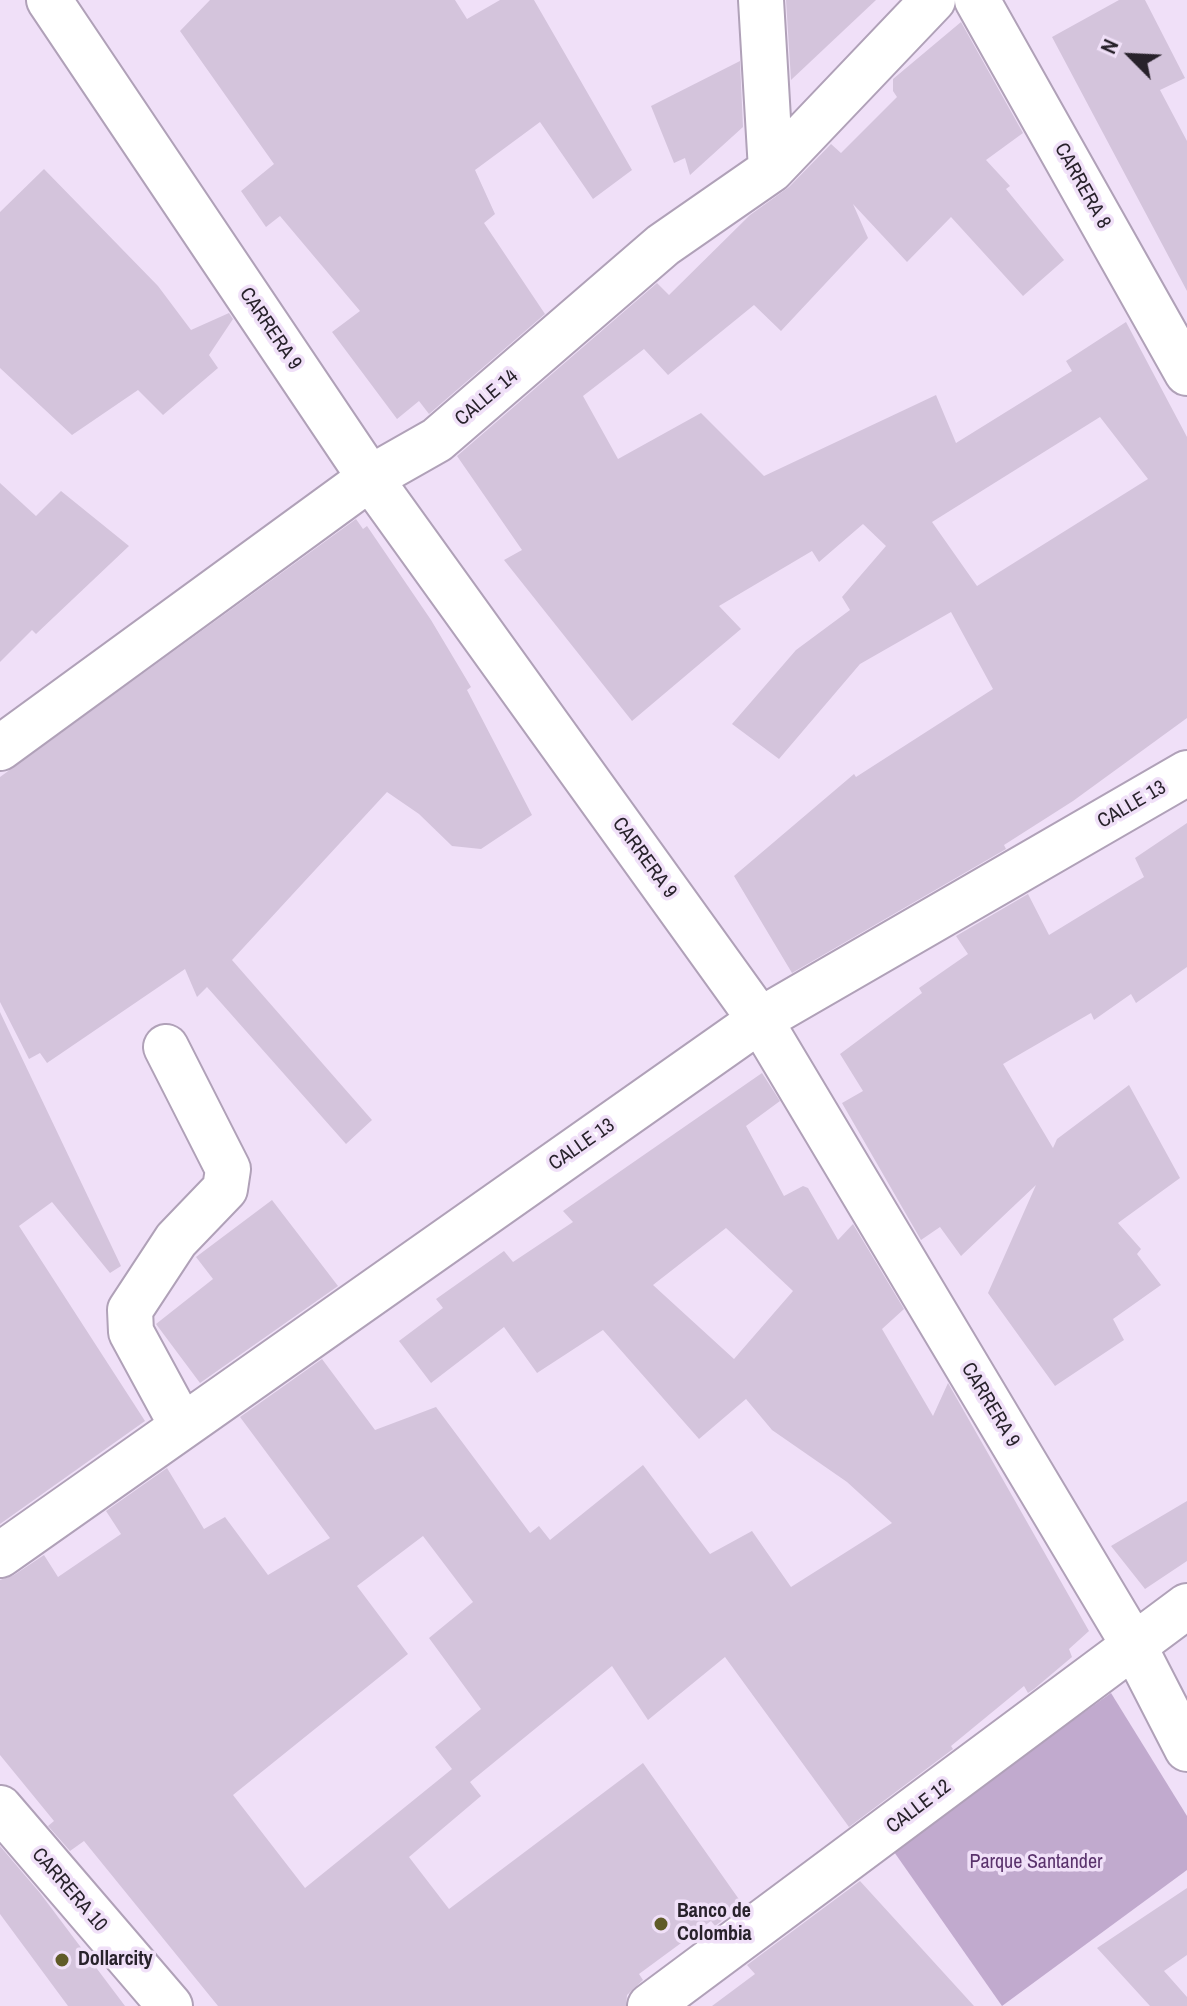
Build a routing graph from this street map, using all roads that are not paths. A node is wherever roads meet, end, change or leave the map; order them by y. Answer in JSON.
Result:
{"nodes":[{"id":1,"x":49,"y":0,"type":"edge"},
{"id":2,"x":761,"y":0,"type":"edge"},
{"id":3,"x":933,"y":0,"type":"edge"},
{"id":4,"x":977,"y":0,"type":"edge"},
{"id":5,"x":771,"y":170,"type":"junction"},
{"id":6,"x":1187,"y":373,"type":"edge"},
{"id":7,"x":370,"y":478,"type":"junction"},
{"id":8,"x":0,"y":748,"type":"edge"},
{"id":9,"x":1187,"y":773,"type":"edge"},
{"id":10,"x":760,"y":1020,"type":"junction"},
{"id":11,"x":166,"y":1047,"type":"dead end"},
{"id":12,"x":176,"y":1430,"type":"junction"},
{"id":13,"x":0,"y":1555,"type":"edge"},
{"id":14,"x":1187,"y":1606,"type":"edge"},
{"id":15,"x":1133,"y":1644,"type":"junction"},
{"id":16,"x":1187,"y":1749,"type":"edge"},
{"id":17,"x":7,"y":1832,"type":"edge"},
{"id":18,"x":170,"y":2006,"type":"edge"},
{"id":19,"x":650,"y":2006,"type":"edge"}],
"edges":[{"from":1,"to":7,"type":"street","name":"CARRERA 9"},
{"from":2,"to":5,"type":"street"},
{"from":3,"to":5,"type":"street","name":"CALLE 14"},
{"from":4,"to":6,"type":"street","name":"CARRERA 8"},
{"from":5,"to":7,"type":"street","name":"CALLE 14"},
{"from":7,"to":8,"type":"street","name":"CALLE 14"},
{"from":7,"to":10,"type":"street","name":"CARRERA 9"},
{"from":9,"to":10,"type":"street","name":"CALLE 13"},
{"from":10,"to":12,"type":"street","name":"CALLE 13"},
{"from":10,"to":15,"type":"street","name":"CARRERA 9"},
{"from":11,"to":12,"type":"street"},
{"from":12,"to":13,"type":"street","name":"CALLE 13"},
{"from":14,"to":15,"type":"street","name":"CALLE 12"},
{"from":15,"to":16,"type":"street","name":"CARRERA 9"},
{"from":15,"to":19,"type":"street","name":"CALLE 12"},
{"from":17,"to":18,"type":"street","name":"CARRERA 10"}]}
